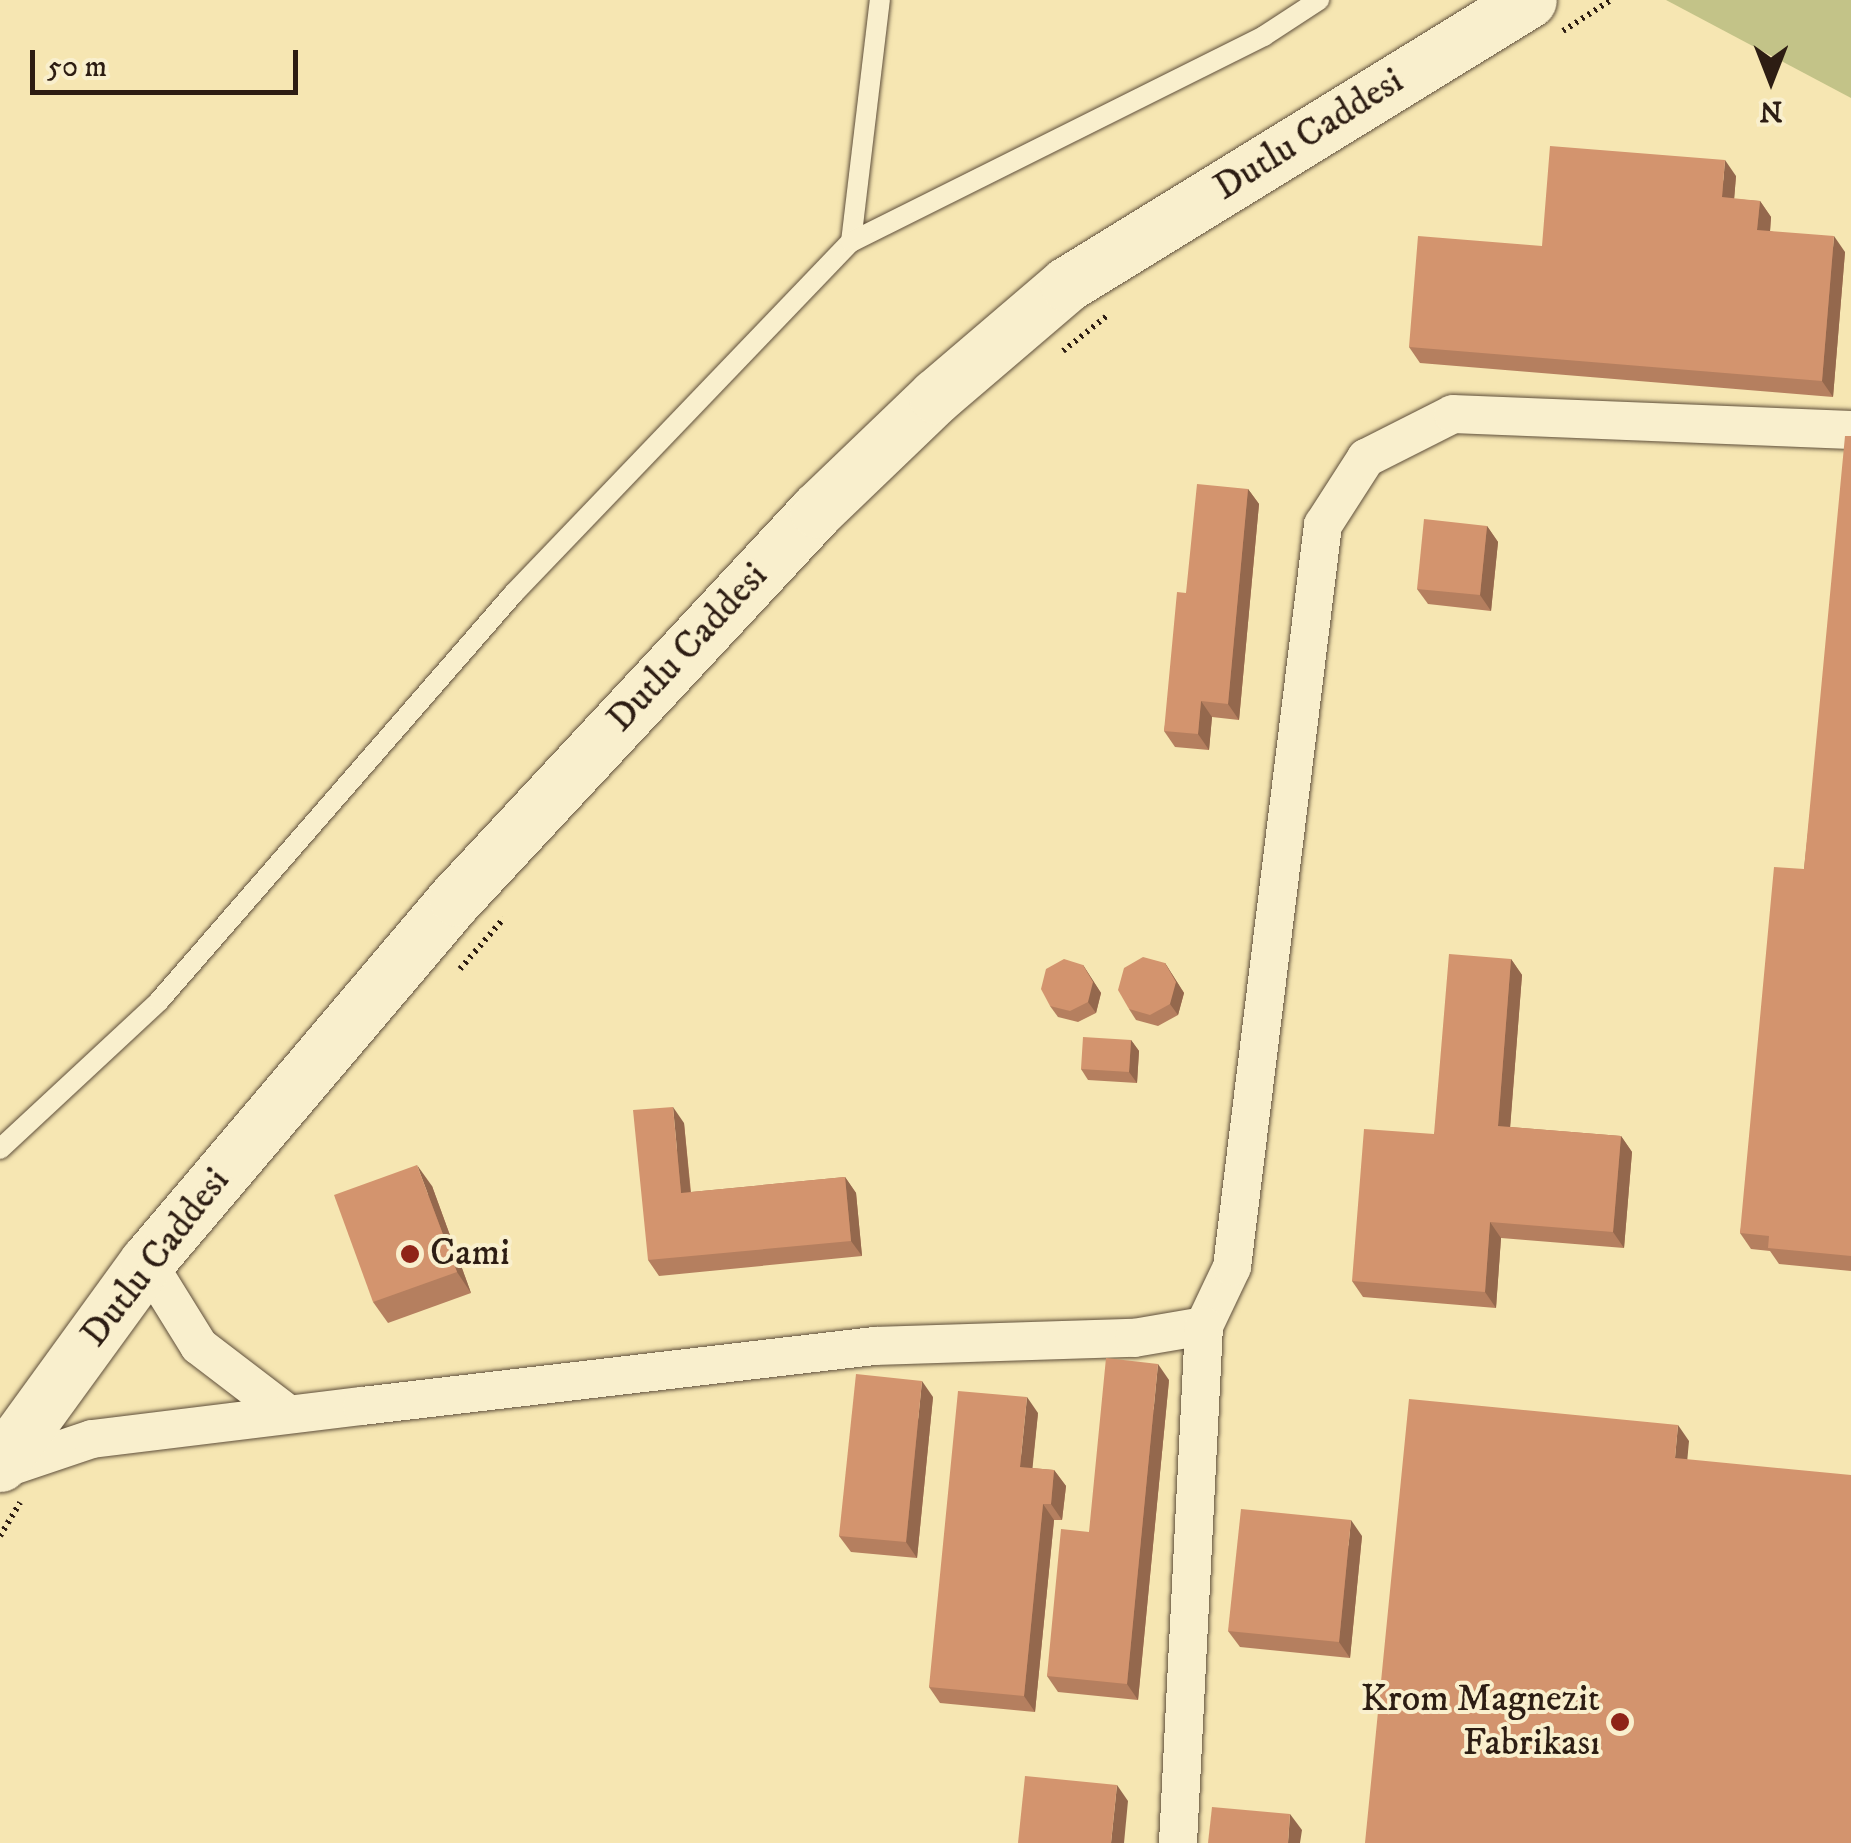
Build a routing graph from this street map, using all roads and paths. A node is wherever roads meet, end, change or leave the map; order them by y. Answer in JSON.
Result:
{"nodes":[{"id":1,"x":880,"y":0,"type":"edge"},
{"id":2,"x":1319,"y":0,"type":"edge"},
{"id":3,"x":1473,"y":0,"type":"edge"},
{"id":4,"x":1612,"y":0,"type":"edge"},
{"id":5,"x":1537,"y":21,"type":"edge"},
{"id":6,"x":851,"y":242,"type":"junction"},
{"id":7,"x":1113,"y":311,"type":"dead end"},
{"id":8,"x":1054,"y":358,"type":"dead end"},
{"id":9,"x":1851,"y":430,"type":"edge"},
{"id":10,"x":517,"y":903,"type":"dead end"},
{"id":11,"x":452,"y":978,"type":"dead end"},
{"id":12,"x":0,"y":1148,"type":"edge"},
{"id":13,"x":146,"y":1262,"type":"junction"},
{"id":14,"x":1204,"y":1326,"type":"junction"},
{"id":15,"x":0,"y":1411,"type":"edge"},
{"id":16,"x":288,"y":1414,"type":"junction"},
{"id":17,"x":55,"y":1448,"type":"junction"},
{"id":18,"x":0,"y":1467,"type":"edge"},
{"id":19,"x":0,"y":1536,"type":"edge"},
{"id":20,"x":1178,"y":1843,"type":"edge"}],
"edges":[{"from":1,"to":6,"type":"lane"},
{"from":2,"to":6,"type":"lane"},
{"from":3,"to":15,"type":"main road","name":"Dutlu Caddesi"},
{"from":4,"to":5,"type":"path"},
{"from":5,"to":13,"type":"main road","name":"Dutlu Caddesi"},
{"from":6,"to":12,"type":"lane"},
{"from":7,"to":8,"type":"path"},
{"from":9,"to":14,"type":"street"},
{"from":10,"to":11,"type":"path"},
{"from":13,"to":16,"type":"street"},
{"from":13,"to":18,"type":"main road","name":"Dutlu Caddesi"},
{"from":14,"to":16,"type":"street"},
{"from":14,"to":20,"type":"street"},
{"from":16,"to":17,"type":"street"},
{"from":17,"to":18,"type":"street"},
{"from":17,"to":19,"type":"path"}]}
